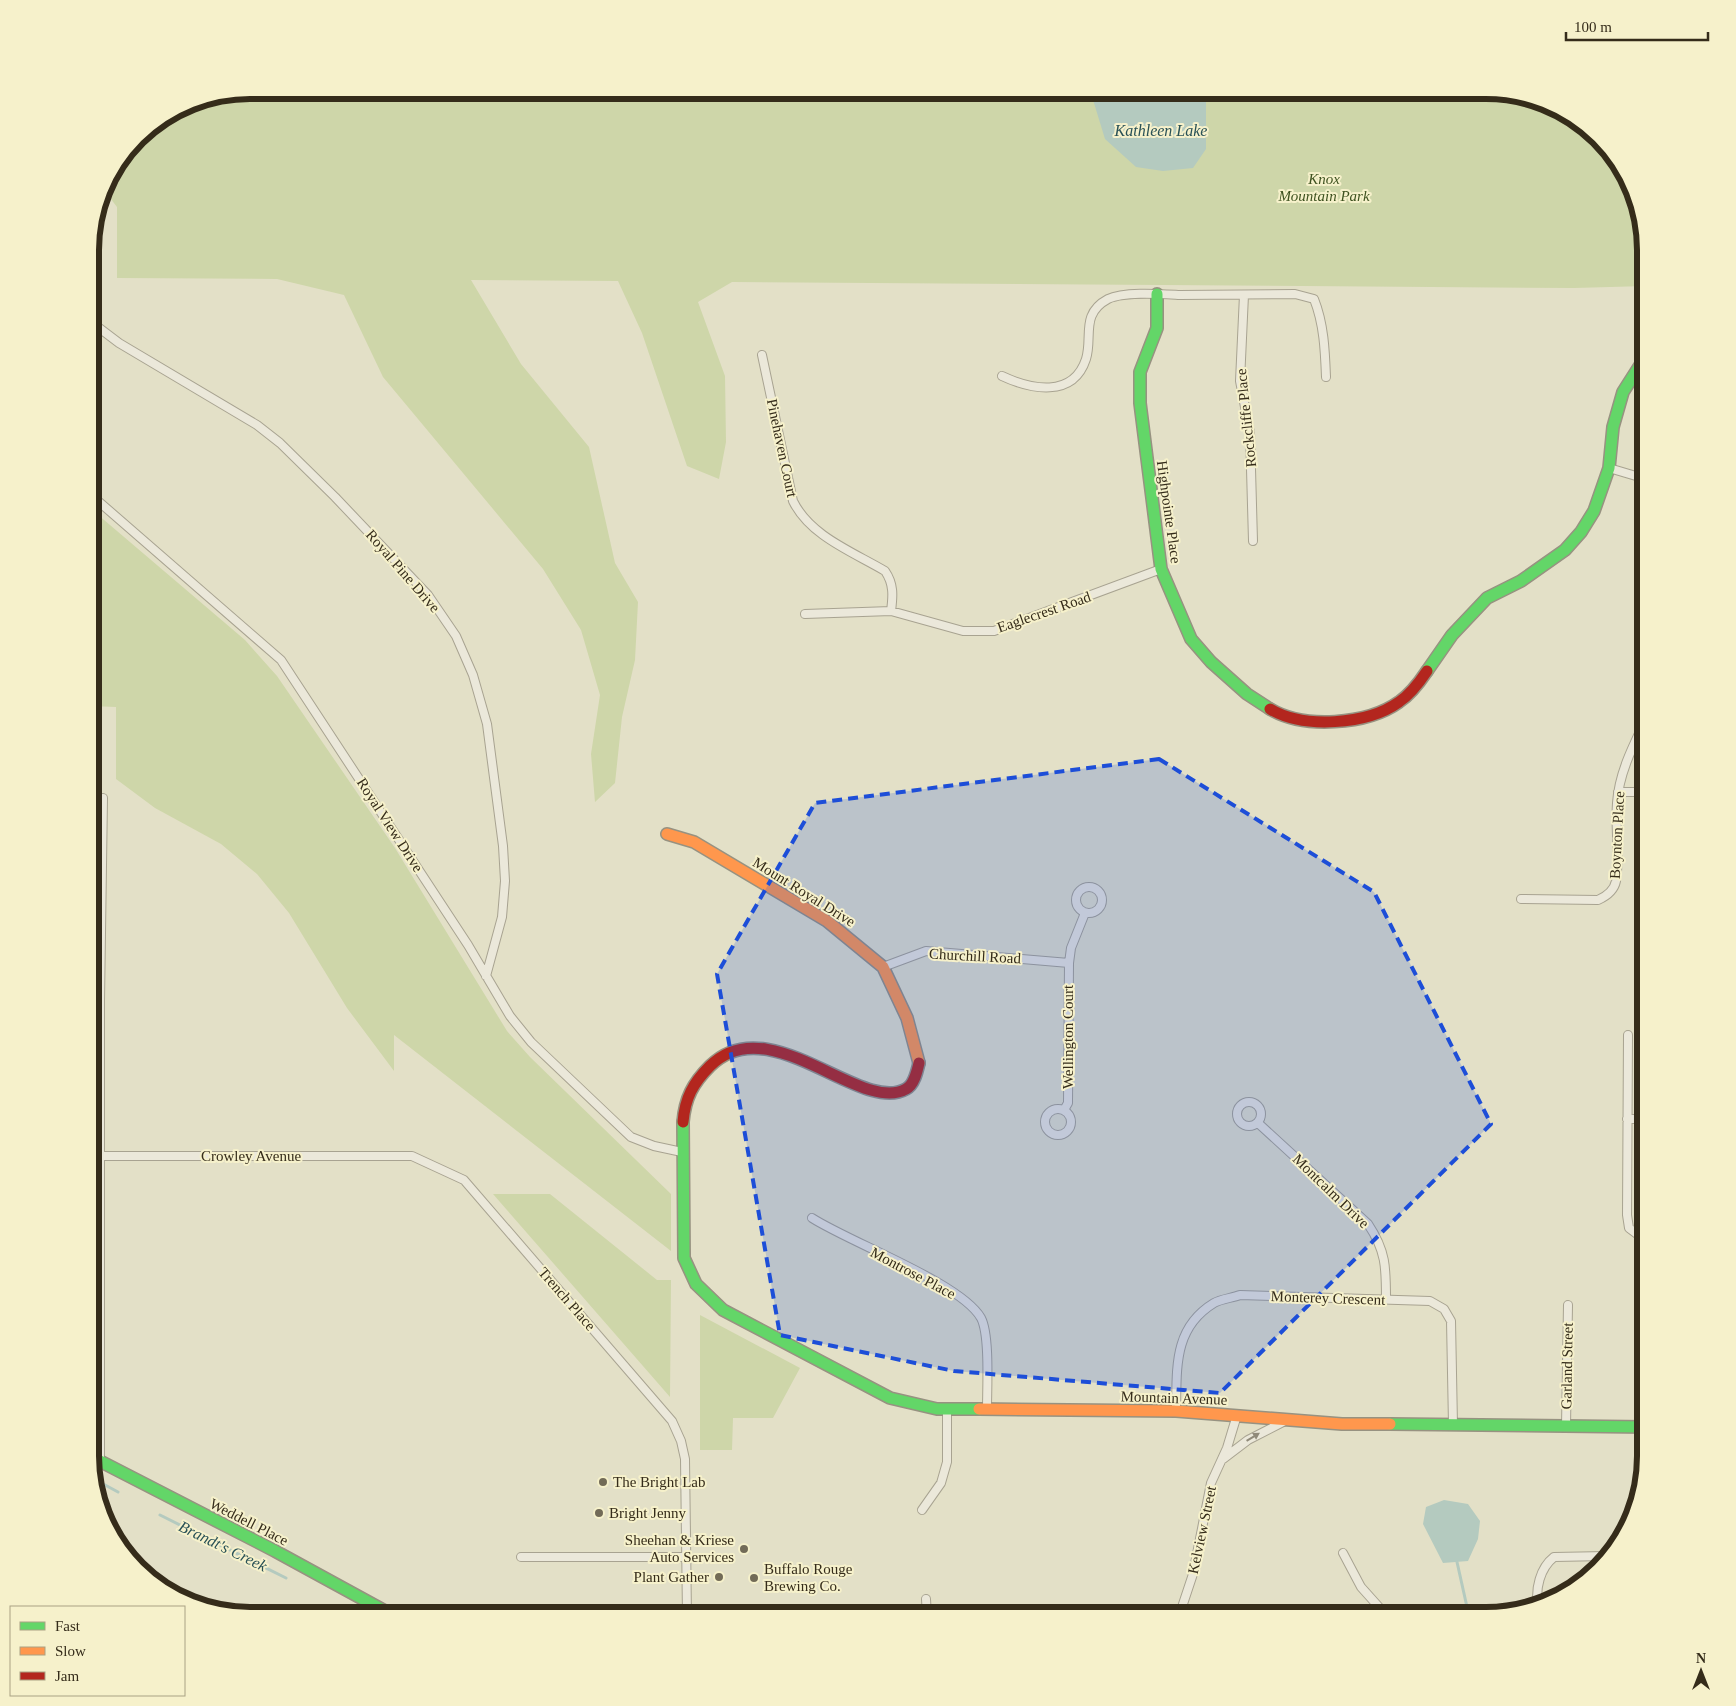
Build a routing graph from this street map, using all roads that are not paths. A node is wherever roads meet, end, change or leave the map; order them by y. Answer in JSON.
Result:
{"nodes":[{"id":1,"x":1157,"y":294,"type":"junction"},
{"id":2,"x":1244,"y":295,"type":"junction"},
{"id":3,"x":99,"y":328,"type":"edge"},
{"id":4,"x":762,"y":355,"type":"dead end"},
{"id":5,"x":1637,"y":370,"type":"edge"},
{"id":6,"x":1002,"y":376,"type":"dead end"},
{"id":7,"x":1326,"y":377,"type":"dead end"},
{"id":8,"x":1609,"y":468,"type":"junction"},
{"id":9,"x":1637,"y":476,"type":"edge"},
{"id":10,"x":99,"y":502,"type":"edge"},
{"id":11,"x":1253,"y":541,"type":"dead end"},
{"id":12,"x":1161,"y":569,"type":"junction"},
{"id":13,"x":891,"y":611,"type":"junction"},
{"id":14,"x":805,"y":614,"type":"dead end"},
{"id":15,"x":1637,"y":738,"type":"edge"},
{"id":16,"x":1618,"y":792,"type":"junction"},
{"id":17,"x":1637,"y":792,"type":"edge"},
{"id":18,"x":103,"y":798,"type":"dead end"},
{"id":19,"x":667,"y":834,"type":"dead end"},
{"id":20,"x":1521,"y":899,"type":"dead end"},
{"id":21,"x":1085,"y":913,"type":"dead end"},
{"id":22,"x":1069,"y":963,"type":"junction"},
{"id":23,"x":883,"y":967,"type":"junction"},
{"id":24,"x":486,"y":976,"type":"junction"},
{"id":25,"x":100,"y":1000,"type":"joint"},
{"id":26,"x":1628,"y":1035,"type":"dead end"},
{"id":27,"x":1064,"y":1110,"type":"dead end"},
{"id":28,"x":1627,"y":1119,"type":"junction"},
{"id":29,"x":1637,"y":1119,"type":"edge"},
{"id":30,"x":1258,"y":1123,"type":"dead end"},
{"id":31,"x":682,"y":1152,"type":"junction"},
{"id":32,"x":99,"y":1156,"type":"joint"},
{"id":33,"x":412,"y":1156,"type":"joint"},
{"id":34,"x":812,"y":1218,"type":"dead end"},
{"id":35,"x":1637,"y":1234,"type":"edge"},
{"id":36,"x":1386,"y":1299,"type":"junction"},
{"id":37,"x":1568,"y":1305,"type":"dead end"},
{"id":38,"x":722,"y":1310,"type":"joint"},
{"id":39,"x":947,"y":1409,"type":"junction"},
{"id":40,"x":987,"y":1409,"type":"junction"},
{"id":41,"x":1176,"y":1411,"type":"junction"},
{"id":42,"x":1237,"y":1416,"type":"junction"},
{"id":43,"x":1288,"y":1419,"type":"junction"},
{"id":44,"x":1453,"y":1425,"type":"junction"},
{"id":45,"x":1566,"y":1426,"type":"junction"},
{"id":46,"x":1637,"y":1427,"type":"edge"},
{"id":47,"x":99,"y":1460,"type":"edge"},
{"id":48,"x":1221,"y":1461,"type":"junction"},
{"id":49,"x":922,"y":1510,"type":"dead end"},
{"id":50,"x":1343,"y":1553,"type":"dead end"},
{"id":51,"x":1600,"y":1556,"type":"edge"},
{"id":52,"x":521,"y":1557,"type":"dead end"},
{"id":53,"x":686,"y":1557,"type":"junction"},
{"id":54,"x":1536,"y":1598,"type":"edge"},
{"id":55,"x":926,"y":1599,"type":"dead end"},
{"id":56,"x":378,"y":1607,"type":"edge"},
{"id":57,"x":687,"y":1607,"type":"edge"},
{"id":58,"x":926,"y":1607,"type":"edge"},
{"id":59,"x":1185,"y":1607,"type":"edge"},
{"id":60,"x":1379,"y":1607,"type":"edge"}],
"edges":[{"from":1,"to":2,"type":"street"},
{"from":1,"to":6,"type":"street"},
{"from":1,"to":12,"type":"street","name":"Highpointe Place"},
{"from":2,"to":7,"type":"street"},
{"from":2,"to":11,"type":"street","name":"Rockcliffe Place"},
{"from":3,"to":24,"type":"street","name":"Royal Pine Drive"},
{"from":4,"to":13,"type":"street","name":"Pinehaven Court"},
{"from":5,"to":8,"type":"street","name":"Highpointe Place"},
{"from":8,"to":9,"type":"street"},
{"from":8,"to":12,"type":"street","name":"Highpointe Place"},
{"from":10,"to":24,"type":"street","name":"Royal View Drive"},
{"from":12,"to":13,"type":"street","name":"Eaglecrest Road"},
{"from":13,"to":14,"type":"street","name":"Eaglecrest Road"},
{"from":15,"to":16,"type":"street","name":"Boynton Place"},
{"from":16,"to":17,"type":"street"},
{"from":16,"to":20,"type":"street","name":"Boynton Place"},
{"from":18,"to":25,"type":"street"},
{"from":19,"to":23,"type":"street","name":"Mount Royal Drive"},
{"from":21,"to":22,"type":"street","name":"Wellington Court"},
{"from":22,"to":23,"type":"street","name":"Churchill Road"},
{"from":22,"to":27,"type":"street","name":"Wellington Court"},
{"from":23,"to":31,"type":"street","name":"Mount Royal Drive"},
{"from":24,"to":31,"type":"street","name":"Royal View Drive"},
{"from":25,"to":32,"type":"street"},
{"from":26,"to":28,"type":"street"},
{"from":28,"to":29,"type":"street"},
{"from":28,"to":35,"type":"street"},
{"from":30,"to":36,"type":"street","name":"Montcalm Drive"},
{"from":31,"to":38,"type":"street","name":"Mount Royal Drive"},
{"from":32,"to":33,"type":"street","name":"Crowley Avenue"},
{"from":33,"to":53,"type":"street","name":"Trench Place"},
{"from":34,"to":40,"type":"street","name":"Montrose Place"},
{"from":36,"to":41,"type":"street","name":"Monterey Crescent"},
{"from":36,"to":44,"type":"street","name":"Monterey Crescent"},
{"from":37,"to":45,"type":"street","name":"Garland Street"},
{"from":38,"to":39,"type":"street","name":"Mountain Avenue"},
{"from":39,"to":40,"type":"street","name":"Mountain Avenue"},
{"from":39,"to":49,"type":"street"},
{"from":40,"to":41,"type":"street","name":"Mountain Avenue"},
{"from":41,"to":42,"type":"street","name":"Mountain Avenue"},
{"from":42,"to":43,"type":"street","name":"Mountain Avenue"},
{"from":42,"to":48,"type":"street","name":"Kelview Street"},
{"from":43,"to":44,"type":"street","name":"Mountain Avenue"},
{"from":48,"to":43,"type":"street","one_way":true},
{"from":44,"to":45,"type":"street","name":"Mountain Avenue"},
{"from":45,"to":46,"type":"street","name":"Mountain Avenue"},
{"from":47,"to":56,"type":"street","name":"Weddell Place"},
{"from":48,"to":59,"type":"street","name":"Kelview Street"},
{"from":50,"to":60,"type":"street"},
{"from":51,"to":54,"type":"street"},
{"from":52,"to":53,"type":"street"},
{"from":53,"to":57,"type":"street","name":"Trench Place"},
{"from":55,"to":58,"type":"street"}]}
